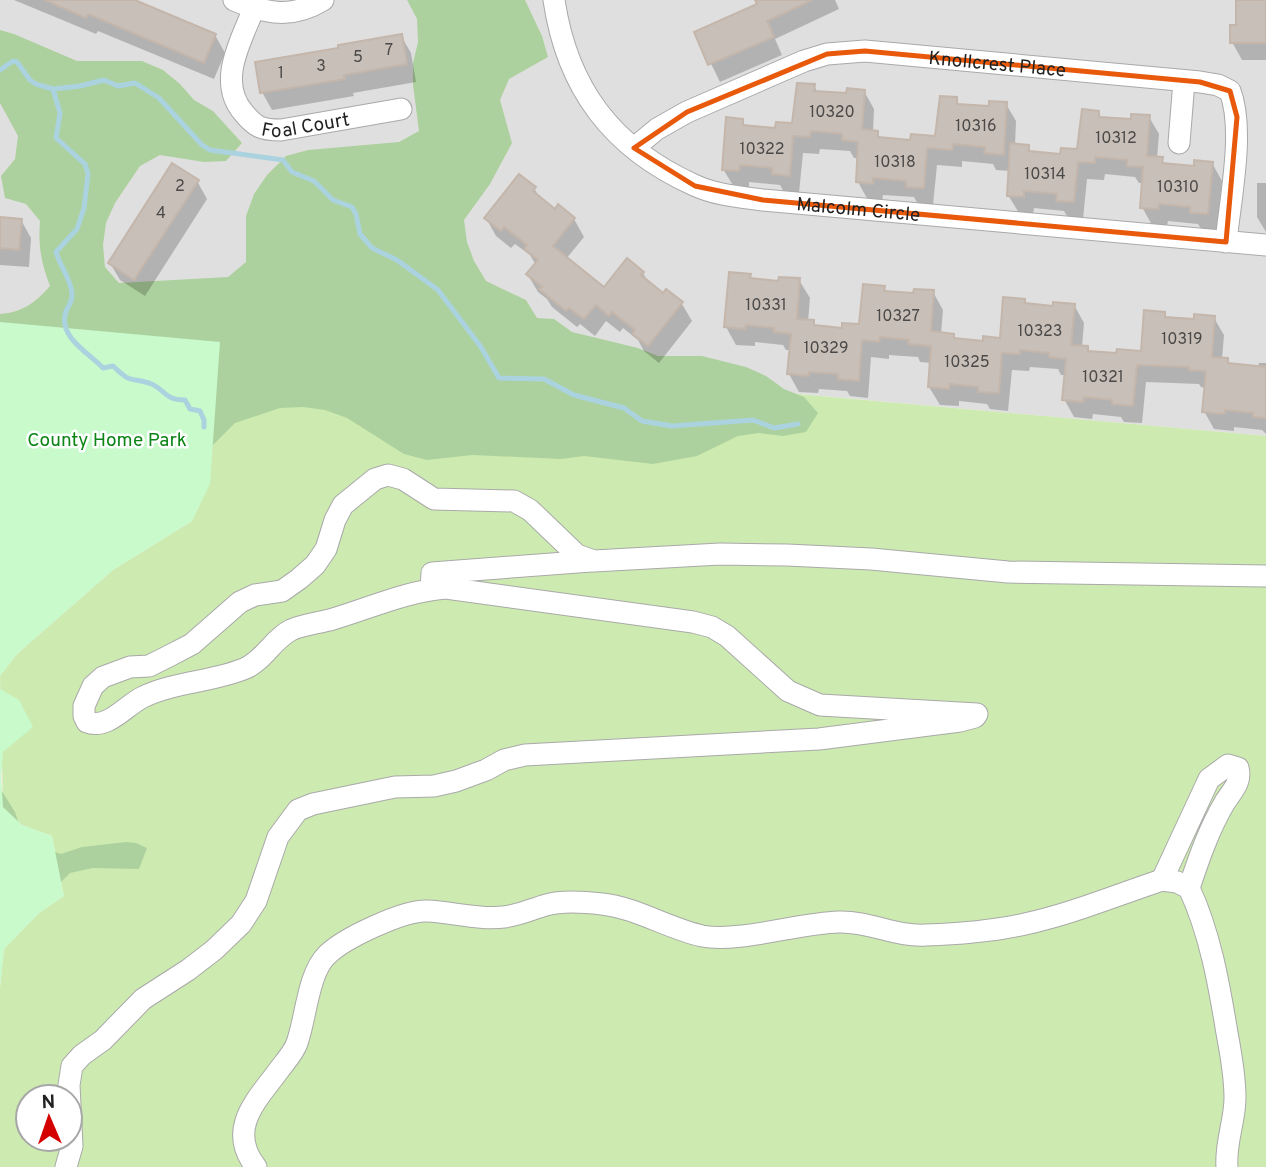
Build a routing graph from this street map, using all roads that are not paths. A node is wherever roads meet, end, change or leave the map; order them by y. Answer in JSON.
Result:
{"nodes":[{"id":1,"x":323,"y":0,"type":"edge"},
{"id":2,"x":554,"y":0,"type":"edge"},
{"id":3,"x":244,"y":4,"type":"edge"},
{"id":4,"x":1184,"y":81,"type":"junction"},
{"id":5,"x":401,"y":109,"type":"dead end"},
{"id":6,"x":1179,"y":143,"type":"dead end"},
{"id":7,"x":634,"y":148,"type":"junction"},
{"id":8,"x":1226,"y":242,"type":"junction"},
{"id":9,"x":1266,"y":245,"type":"edge"},
{"id":10,"x":594,"y":561,"type":"junction"},
{"id":11,"x":1266,"y":576,"type":"edge"},
{"id":12,"x":431,"y":589,"type":"junction"},
{"id":13,"x":1162,"y":880,"type":"junction"},
{"id":14,"x":1189,"y":888,"type":"junction"},
{"id":15,"x":66,"y":1167,"type":"edge"},
{"id":16,"x":256,"y":1167,"type":"edge"},
{"id":17,"x":1227,"y":1167,"type":"edge"}],
"edges":[{"from":1,"to":3,"type":"street"},
{"from":2,"to":7,"type":"street","name":"Malcolm Circle"},
{"from":3,"to":5,"type":"street","name":"Foal Court"},
{"from":4,"to":6,"type":"street"},
{"from":4,"to":7,"type":"street","name":"Knollcrest Place"},
{"from":4,"to":8,"type":"street","name":"Knollcrest Place"},
{"from":7,"to":8,"type":"street","name":"Malcolm Circle"},
{"from":8,"to":9,"type":"street","name":"Malcolm Circle"},
{"from":10,"to":11,"type":"street"},
{"from":10,"to":12,"type":"street"},
{"from":10,"to":12,"type":"street"},
{"from":12,"to":15,"type":"street"},
{"from":13,"to":14,"type":"street"},
{"from":13,"to":14,"type":"street"},
{"from":13,"to":16,"type":"street"},
{"from":14,"to":17,"type":"street"}]}
